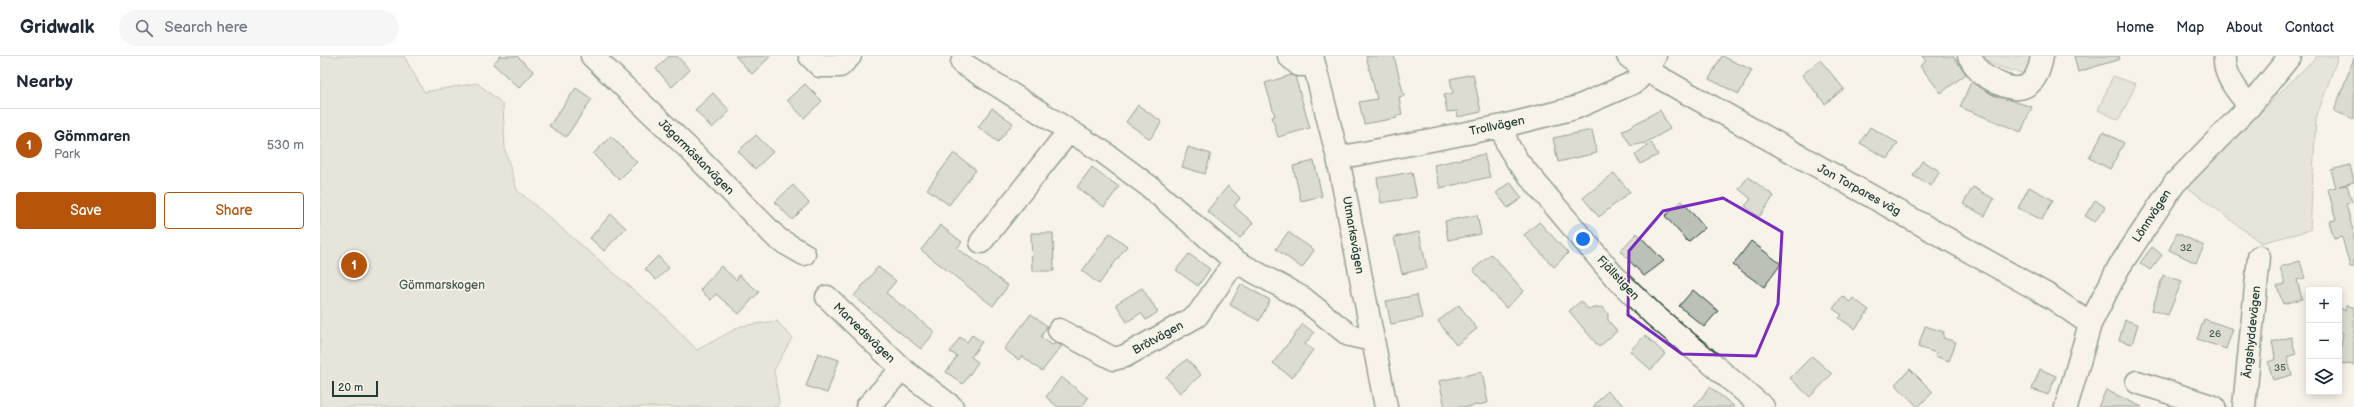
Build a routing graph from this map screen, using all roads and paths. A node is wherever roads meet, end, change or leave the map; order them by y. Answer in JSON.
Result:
{"nodes":[{"id":1,"x":592,"y":56,"type":"edge"},
{"id":2,"x":810,"y":56,"type":"edge"},
{"id":3,"x":850,"y":56,"type":"edge"},
{"id":4,"x":1289,"y":56,"type":"edge"},
{"id":5,"x":1628,"y":56,"type":"edge"},
{"id":6,"x":1969,"y":56,"type":"edge"},
{"id":7,"x":2042,"y":56,"type":"edge"},
{"id":8,"x":2225,"y":56,"type":"edge"},
{"id":9,"x":2290,"y":56,"type":"edge"},
{"id":10,"x":1313,"y":60,"type":"edge"},
{"id":11,"x":962,"y":63,"type":"dead end"},
{"id":12,"x":1651,"y":63,"type":"edge"},
{"id":13,"x":2250,"y":106,"type":"junction"},
{"id":14,"x":1503,"y":126,"type":"junction"},
{"id":15,"x":1069,"y":131,"type":"junction"},
{"id":16,"x":1338,"y":158,"type":"junction"},
{"id":17,"x":981,"y":242,"type":"dead end"},
{"id":18,"x":804,"y":254,"type":"dead end"},
{"id":19,"x":2259,"y":257,"type":"dead end"},
{"id":20,"x":1235,"y":261,"type":"junction"},
{"id":21,"x":827,"y":298,"type":"dead end"},
{"id":22,"x":2090,"y":324,"type":"junction"},
{"id":23,"x":1058,"y":330,"type":"dead end"},
{"id":24,"x":1372,"y":340,"type":"junction"},
{"id":25,"x":902,"y":369,"type":"junction"},
{"id":26,"x":2137,"y":382,"type":"dead end"},
{"id":27,"x":867,"y":407,"type":"edge"},
{"id":28,"x":952,"y":407,"type":"edge"},
{"id":29,"x":1386,"y":407,"type":"edge"},
{"id":30,"x":1763,"y":407,"type":"edge"},
{"id":31,"x":2066,"y":407,"type":"edge"},
{"id":32,"x":2214,"y":407,"type":"edge"},
{"id":33,"x":2244,"y":407,"type":"edge"}],
"edges":[{"from":1,"to":18,"type":"street","name":"Jägarmästarvägen"},
{"from":2,"to":3,"type":"street"},
{"from":4,"to":10,"type":"street","name":"Utmarksvägen"},
{"from":5,"to":12,"type":"street","name":"Jon Torpares väg"},
{"from":6,"to":7,"type":"street"},
{"from":8,"to":13,"type":"street"},
{"from":9,"to":13,"type":"street","name":"Lönnvägen"},
{"from":10,"to":16,"type":"street","name":"Utmarksvägen"},
{"from":11,"to":15,"type":"street"},
{"from":12,"to":14,"type":"street","name":"Trollvägen"},
{"from":12,"to":22,"type":"street","name":"Jon Torpares väg"},
{"from":13,"to":22,"type":"street","name":"Lönnvägen"},
{"from":14,"to":16,"type":"street","name":"Trollvägen"},
{"from":14,"to":30,"type":"street","name":"Fjällstigen"},
{"from":15,"to":17,"type":"street"},
{"from":15,"to":20,"type":"street"},
{"from":16,"to":24,"type":"street","name":"Utmarksvägen"},
{"from":19,"to":33,"type":"street","name":"Ängshyddevägen"},
{"from":20,"to":23,"type":"street","name":"Brötvägen"},
{"from":20,"to":24,"type":"street"},
{"from":21,"to":25,"type":"street","name":"Marvedsvägen"},
{"from":22,"to":31,"type":"street","name":"Lönnvägen"},
{"from":24,"to":29,"type":"street","name":"Utmarksvägen"},
{"from":25,"to":27,"type":"street","name":"Marvedsvägen"},
{"from":25,"to":28,"type":"street","name":"Marvedsvägen"},
{"from":26,"to":32,"type":"street"}]}
